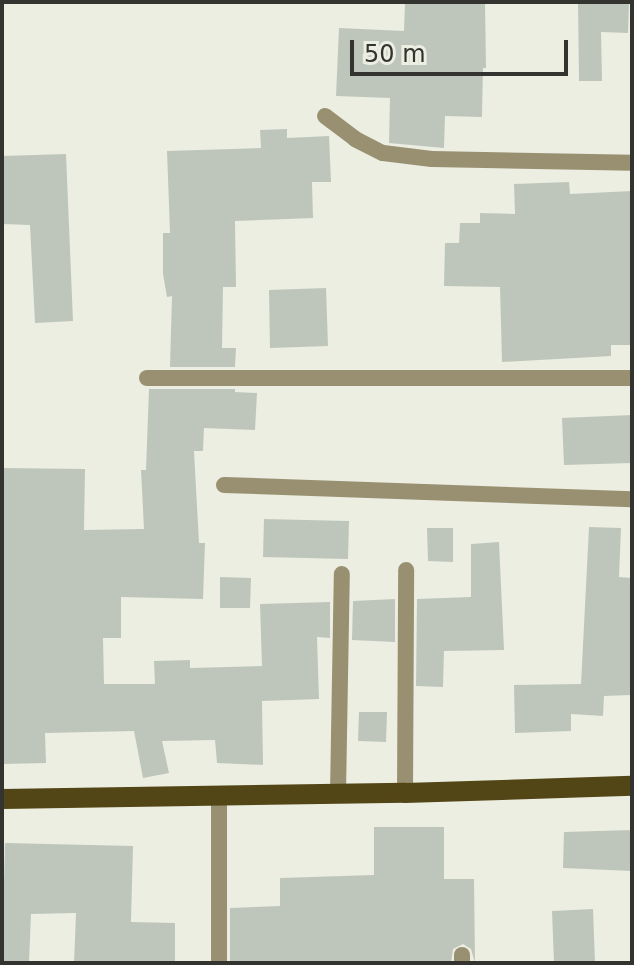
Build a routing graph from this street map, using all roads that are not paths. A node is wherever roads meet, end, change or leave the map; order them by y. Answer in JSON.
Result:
{"nodes":[{"id":1,"x":325,"y":116,"type":"dead end"},
{"id":2,"x":632,"y":163,"type":"edge"},
{"id":3,"x":147,"y":378,"type":"dead end"},
{"id":4,"x":632,"y":378,"type":"edge"},
{"id":5,"x":224,"y":485,"type":"dead end"},
{"id":6,"x":632,"y":499,"type":"edge"},
{"id":7,"x":406,"y":570,"type":"dead end"},
{"id":8,"x":342,"y":574,"type":"dead end"},
{"id":9,"x":632,"y":786,"type":"edge"},
{"id":10,"x":338,"y":793,"type":"junction"},
{"id":11,"x":405,"y":793,"type":"junction"},
{"id":12,"x":219,"y":796,"type":"junction"},
{"id":13,"x":2,"y":799,"type":"edge"},
{"id":14,"x":219,"y":963,"type":"edge"}],
"edges":[{"from":1,"to":2,"type":"street"},
{"from":3,"to":4,"type":"street"},
{"from":5,"to":6,"type":"street"},
{"from":7,"to":11,"type":"street"},
{"from":8,"to":10,"type":"street"},
{"from":9,"to":11,"type":"main road"},
{"from":10,"to":11,"type":"main road"},
{"from":10,"to":12,"type":"main road"},
{"from":12,"to":13,"type":"main road"},
{"from":12,"to":14,"type":"street"}]}
